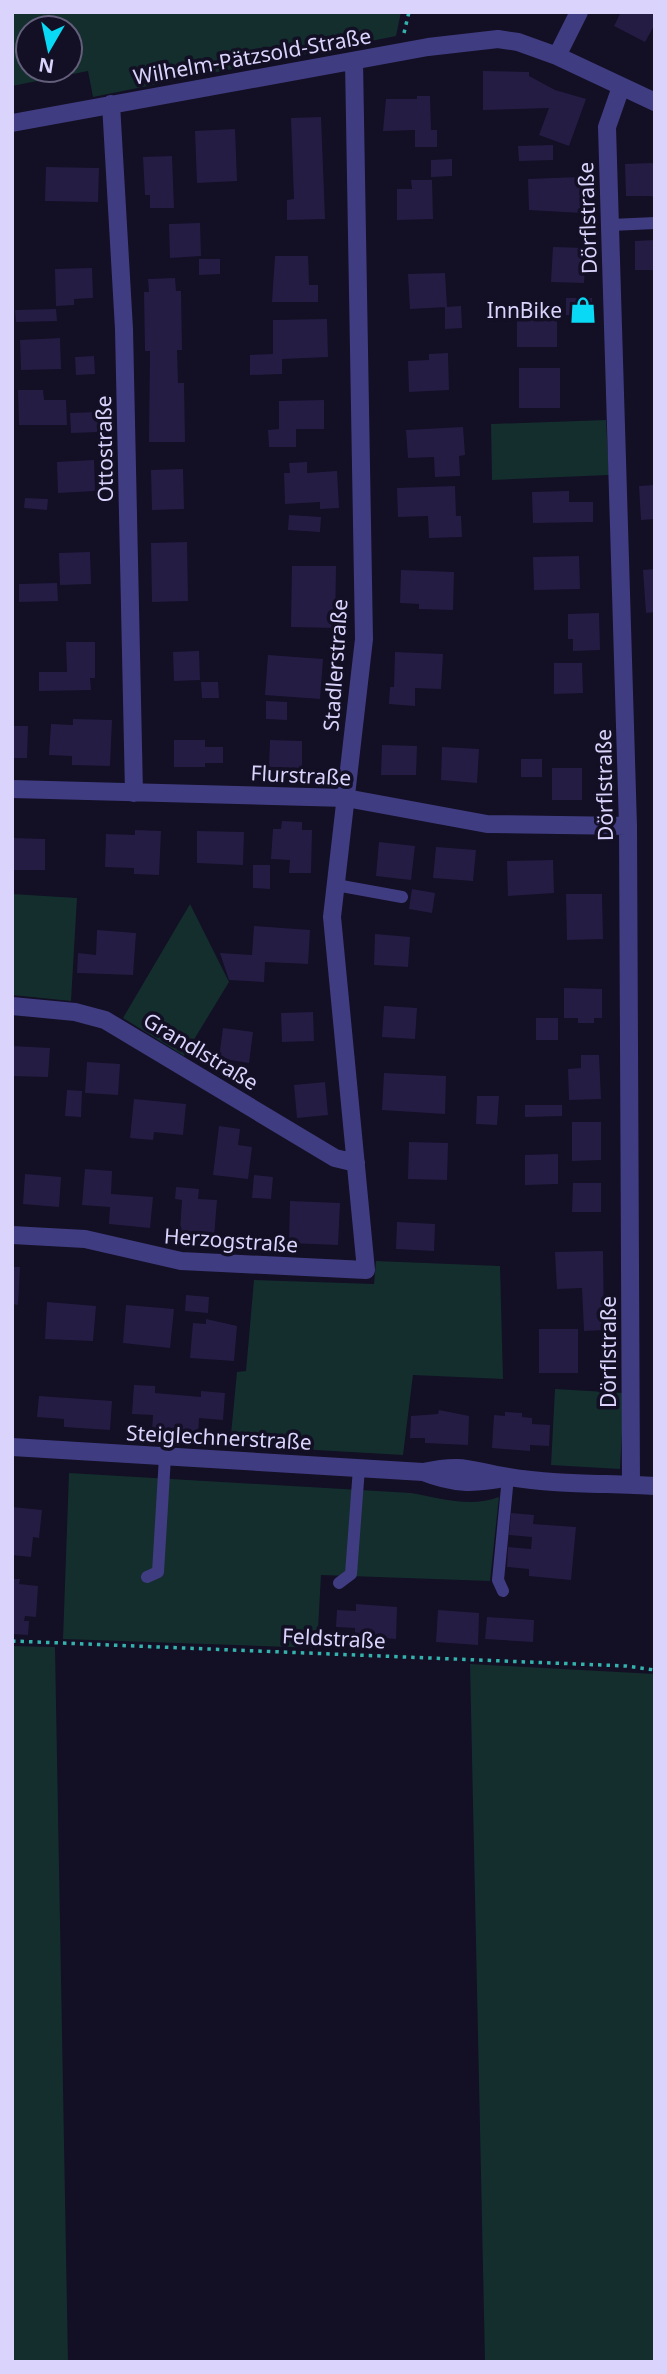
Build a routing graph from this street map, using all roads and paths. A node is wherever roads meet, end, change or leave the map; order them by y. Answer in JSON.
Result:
{"nodes":[{"id":1,"x":579,"y":12,"type":"edge"},
{"id":2,"x":558,"y":56,"type":"junction"},
{"id":3,"x":354,"y":61,"type":"junction"},
{"id":4,"x":621,"y":87,"type":"junction"},
{"id":5,"x":655,"y":102,"type":"edge"},
{"id":6,"x":111,"y":104,"type":"junction"},
{"id":7,"x":12,"y":122,"type":"edge"},
{"id":8,"x":655,"y":223,"type":"edge"},
{"id":9,"x":611,"y":225,"type":"junction"},
{"id":10,"x":12,"y":789,"type":"edge"},
{"id":11,"x":134,"y":793,"type":"junction"},
{"id":12,"x":346,"y":797,"type":"junction"},
{"id":13,"x":628,"y":826,"type":"junction"},
{"id":14,"x":336,"y":885,"type":"junction"},
{"id":15,"x":402,"y":897,"type":"dead end"},
{"id":16,"x":12,"y":1006,"type":"edge"},
{"id":17,"x":356,"y":1163,"type":"junction"},
{"id":18,"x":12,"y":1235,"type":"edge"},
{"id":19,"x":366,"y":1270,"type":"joint"},
{"id":20,"x":12,"y":1447,"type":"edge"},
{"id":21,"x":165,"y":1457,"type":"junction"},
{"id":22,"x":359,"y":1468,"type":"junction"},
{"id":23,"x":508,"y":1477,"type":"junction"},
{"id":24,"x":631,"y":1485,"type":"junction"},
{"id":25,"x":655,"y":1486,"type":"edge"},
{"id":26,"x":146,"y":1577,"type":"dead end"},
{"id":27,"x":339,"y":1583,"type":"dead end"},
{"id":28,"x":503,"y":1591,"type":"dead end"},
{"id":29,"x":12,"y":1641,"type":"edge"},
{"id":30,"x":655,"y":1670,"type":"edge"}],
"edges":[{"from":1,"to":2,"type":"street"},
{"from":2,"to":3,"type":"street","name":"Wilhelm-Pätzsold-Straße"},
{"from":2,"to":4,"type":"street","name":"Wilhelm-Pätzsold-Straße"},
{"from":3,"to":6,"type":"street","name":"Wilhelm-Pätzsold-Straße"},
{"from":3,"to":12,"type":"street","name":"Stadlerstraße"},
{"from":4,"to":5,"type":"street","name":"Wilhelm-Pätzsold-Straße"},
{"from":4,"to":9,"type":"street","name":"Dörflstraße"},
{"from":6,"to":7,"type":"street","name":"Wilhelm-Pätzsold-Straße"},
{"from":6,"to":11,"type":"street","name":"Ottostraße"},
{"from":8,"to":9,"type":"lane"},
{"from":9,"to":13,"type":"street","name":"Dörflstraße"},
{"from":10,"to":11,"type":"street","name":"Flurstraße"},
{"from":11,"to":12,"type":"street","name":"Flurstraße"},
{"from":12,"to":13,"type":"street","name":"Flurstraße"},
{"from":12,"to":14,"type":"street","name":"Stadlerstraße"},
{"from":13,"to":24,"type":"street","name":"Dörflstraße"},
{"from":14,"to":15,"type":"lane"},
{"from":14,"to":17,"type":"street","name":"Stadlerstraße"},
{"from":16,"to":17,"type":"street","name":"Grandlstraße"},
{"from":17,"to":19,"type":"street","name":"Stadlerstraße"},
{"from":18,"to":19,"type":"street","name":"Herzogstraße"},
{"from":20,"to":21,"type":"street","name":"Steiglechnerstraße"},
{"from":21,"to":22,"type":"street","name":"Steiglechnerstraße"},
{"from":21,"to":26,"type":"lane"},
{"from":22,"to":23,"type":"street","name":"Steiglechnerstraße"},
{"from":22,"to":27,"type":"lane"},
{"from":23,"to":24,"type":"street","name":"Steiglechnerstraße"},
{"from":23,"to":28,"type":"lane"},
{"from":24,"to":25,"type":"street","name":"Steiglechnerstraße"},
{"from":29,"to":30,"type":"path","name":"Feldstraße"}]}
